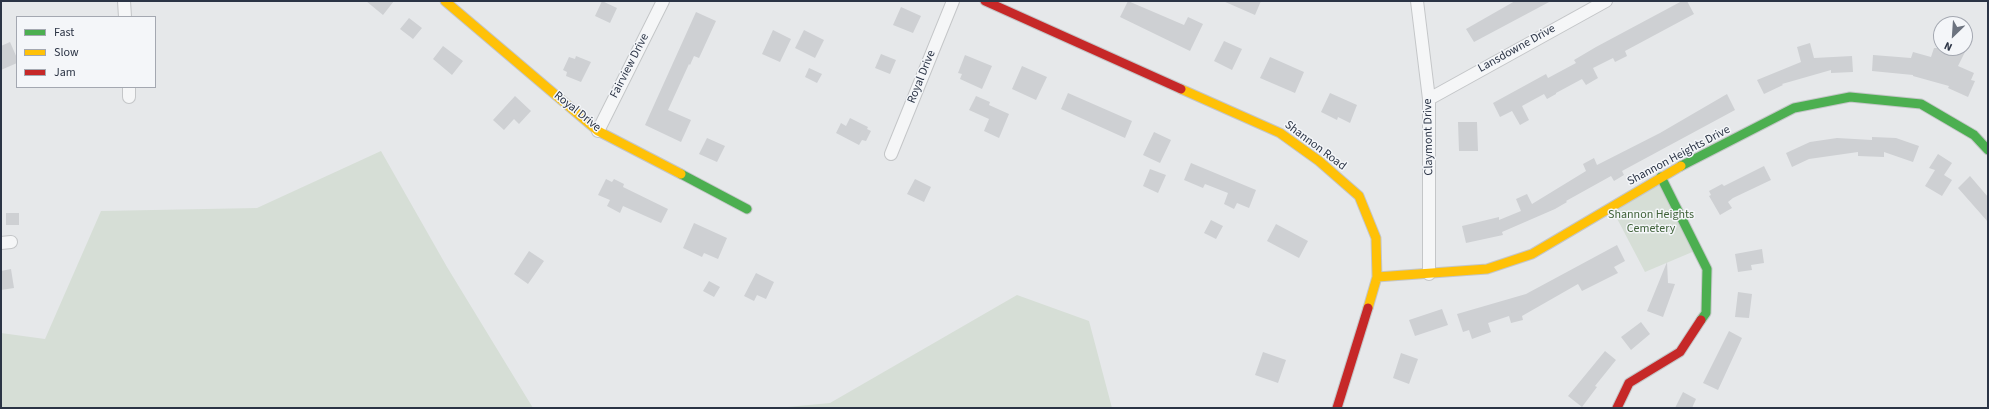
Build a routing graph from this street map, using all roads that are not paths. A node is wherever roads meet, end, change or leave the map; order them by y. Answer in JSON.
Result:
{"nodes":[{"id":1,"x":124,"y":1,"type":"edge"},
{"id":2,"x":445,"y":1,"type":"edge"},
{"id":3,"x":663,"y":1,"type":"edge"},
{"id":4,"x":953,"y":1,"type":"edge"},
{"id":5,"x":985,"y":1,"type":"edge"},
{"id":6,"x":1417,"y":1,"type":"edge"},
{"id":7,"x":1606,"y":1,"type":"edge"},
{"id":8,"x":125,"y":16,"type":"edge"},
{"id":9,"x":1429,"y":98,"type":"junction"},
{"id":10,"x":598,"y":131,"type":"junction"},
{"id":11,"x":1988,"y":150,"type":"edge"},
{"id":12,"x":892,"y":154,"type":"dead end"},
{"id":13,"x":1662,"y":177,"type":"junction"},
{"id":14,"x":747,"y":209,"type":"dead end"},
{"id":15,"x":1429,"y":274,"type":"junction"},
{"id":16,"x":1378,"y":277,"type":"junction"},
{"id":17,"x":1337,"y":408,"type":"edge"},
{"id":18,"x":1617,"y":408,"type":"edge"}],
"edges":[{"from":1,"to":8,"type":"street"},
{"from":2,"to":10,"type":"street","name":"Royal Drive"},
{"from":3,"to":10,"type":"street","name":"Fairview Drive"},
{"from":4,"to":12,"type":"street","name":"Royal Drive"},
{"from":5,"to":16,"type":"street","name":"Shannon Road"},
{"from":6,"to":9,"type":"street","name":"Claymont Drive"},
{"from":7,"to":9,"type":"street","name":"Lansdowne Drive"},
{"from":9,"to":15,"type":"street","name":"Claymont Drive"},
{"from":10,"to":14,"type":"street","name":"Royal Drive"},
{"from":11,"to":13,"type":"street","name":"Shannon Heights Drive"},
{"from":13,"to":15,"type":"street","name":"Shannon Heights Drive"},
{"from":13,"to":18,"type":"street"},
{"from":15,"to":16,"type":"street","name":"Shannon Heights Drive"},
{"from":16,"to":17,"type":"street","name":"Shannon Road"}]}
